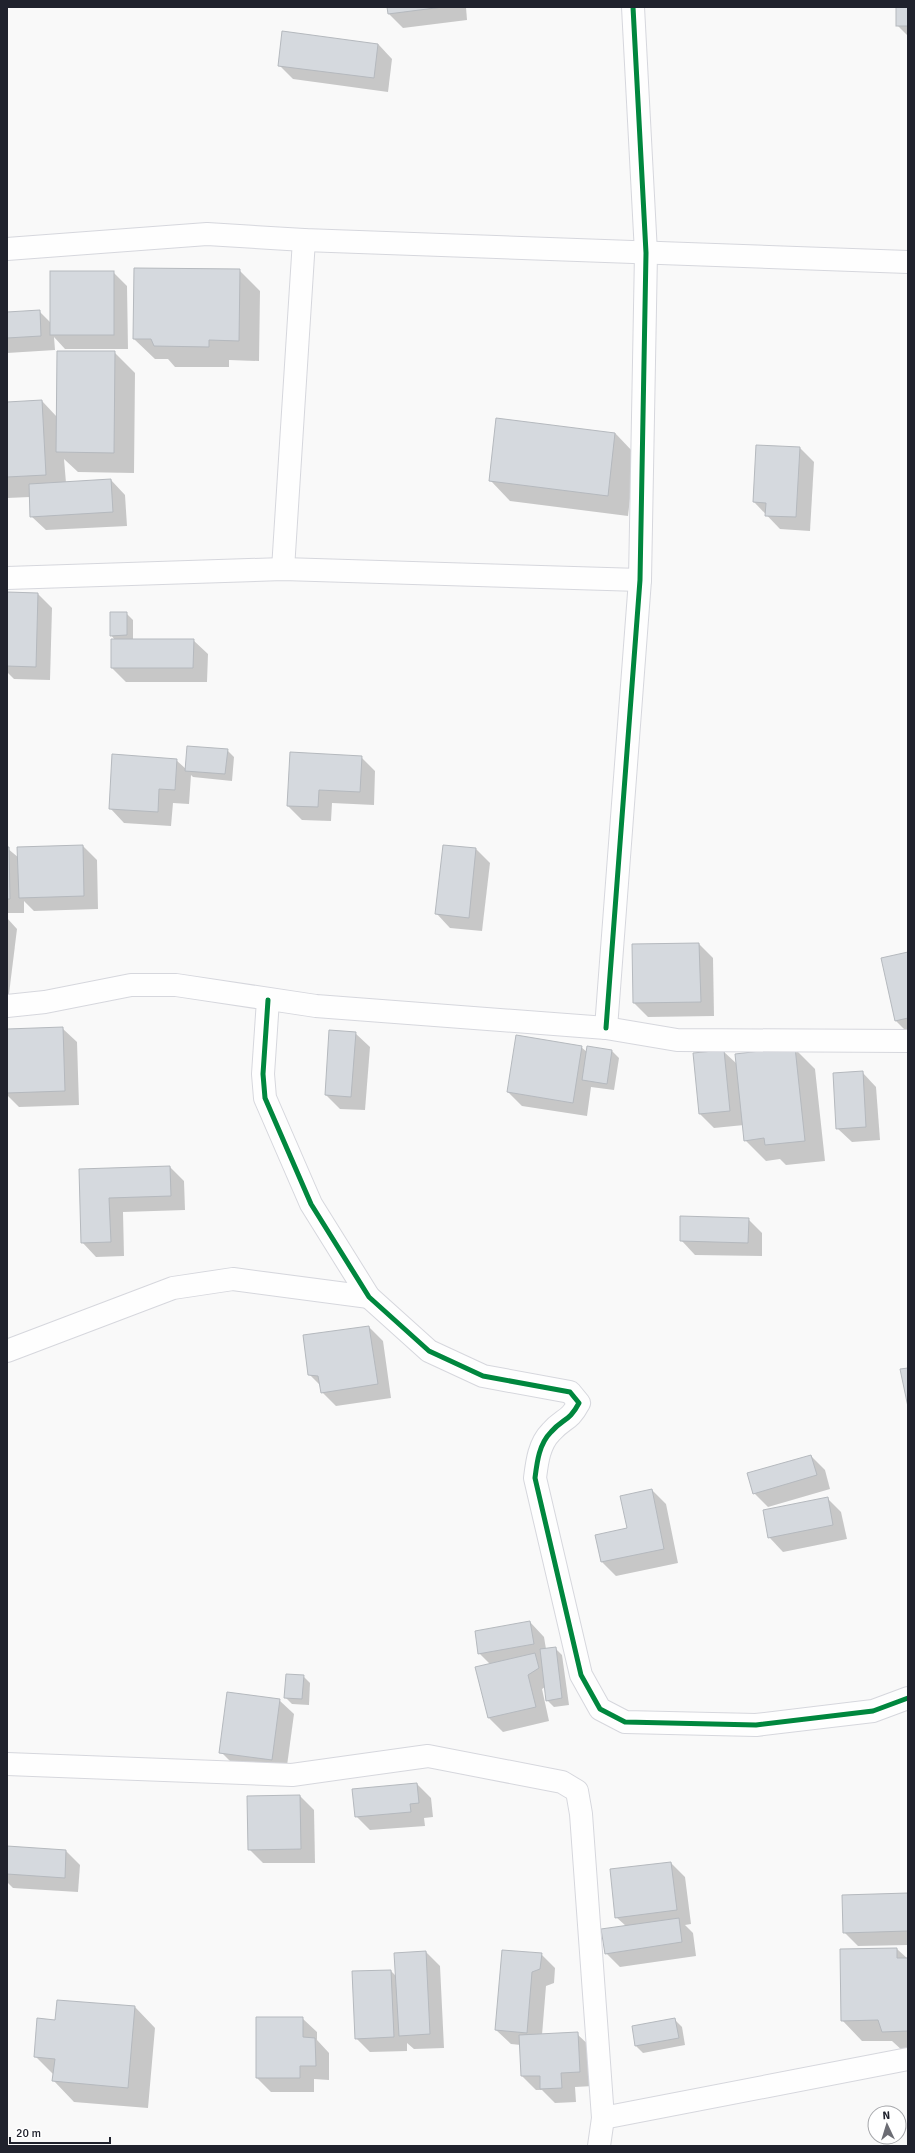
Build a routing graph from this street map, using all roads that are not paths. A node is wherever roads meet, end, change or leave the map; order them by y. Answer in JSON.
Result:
{"nodes":[{"id":1,"x":633,"y":7,"type":"edge"},
{"id":2,"x":304,"y":240,"type":"junction"},
{"id":3,"x":7,"y":249,"type":"edge"},
{"id":4,"x":646,"y":253,"type":"junction"},
{"id":5,"x":908,"y":262,"type":"edge"},
{"id":6,"x":283,"y":569,"type":"junction"},
{"id":7,"x":7,"y":578,"type":"edge"},
{"id":8,"x":640,"y":580,"type":"junction"},
{"id":9,"x":268,"y":1000,"type":"junction"},
{"id":10,"x":7,"y":1006,"type":"edge"},
{"id":11,"x":606,"y":1028,"type":"junction"},
{"id":12,"x":908,"y":1041,"type":"edge"},
{"id":13,"x":369,"y":1297,"type":"junction"},
{"id":14,"x":7,"y":1351,"type":"edge"},
{"id":15,"x":908,"y":1698,"type":"edge"},
{"id":16,"x":7,"y":1764,"type":"edge"},
{"id":17,"x":908,"y":2059,"type":"edge"},
{"id":18,"x":603,"y":2118,"type":"junction"},
{"id":19,"x":599,"y":2146,"type":"edge"}],
"edges":[{"from":1,"to":4,"type":"street"},
{"from":2,"to":3,"type":"street"},
{"from":2,"to":4,"type":"street"},
{"from":2,"to":6,"type":"street"},
{"from":4,"to":5,"type":"street"},
{"from":4,"to":8,"type":"street"},
{"from":6,"to":7,"type":"street"},
{"from":6,"to":8,"type":"street"},
{"from":8,"to":11,"type":"street"},
{"from":9,"to":10,"type":"street"},
{"from":9,"to":11,"type":"street"},
{"from":9,"to":13,"type":"street"},
{"from":11,"to":12,"type":"street"},
{"from":13,"to":14,"type":"street"},
{"from":13,"to":15,"type":"street"},
{"from":16,"to":18,"type":"street"},
{"from":17,"to":18,"type":"street"},
{"from":18,"to":19,"type":"street"}]}
